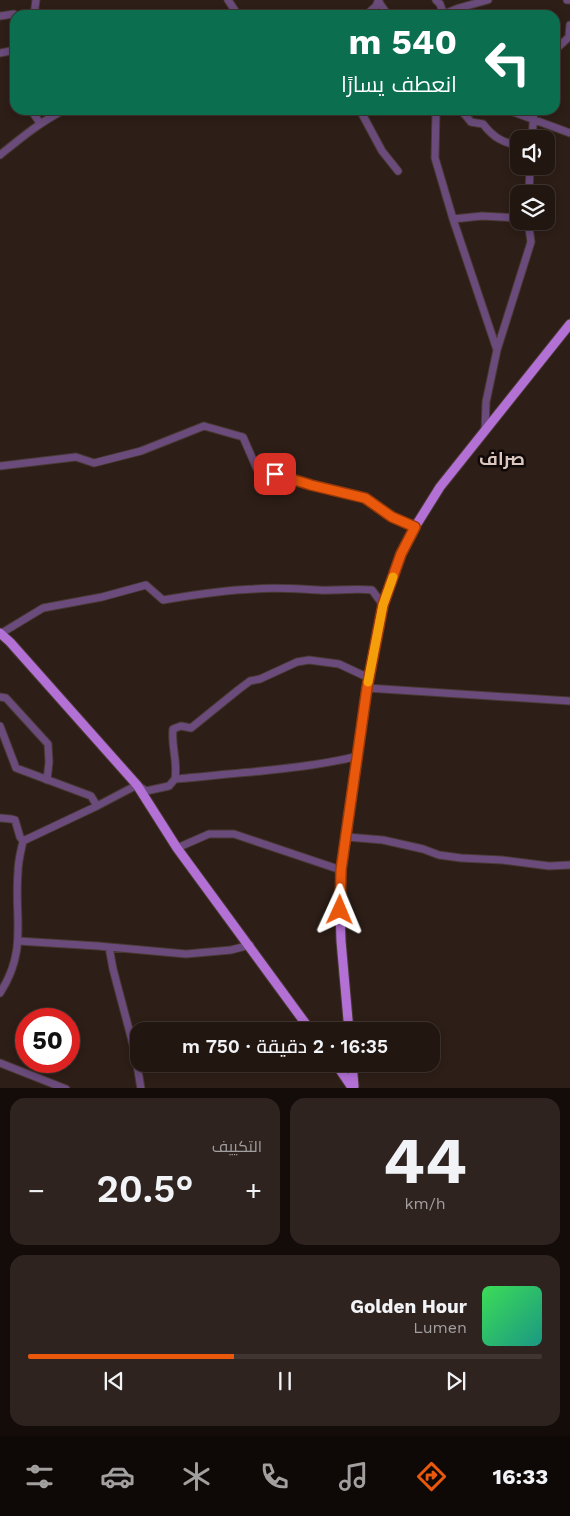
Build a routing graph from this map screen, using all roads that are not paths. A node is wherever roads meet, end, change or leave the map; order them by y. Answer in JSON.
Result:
{"nodes":[{"id":1,"x":379,"y":0,"type":"edge"},
{"id":2,"x":488,"y":0,"type":"edge"},
{"id":3,"x":459,"y":4,"type":"edge"},
{"id":4,"x":372,"y":10,"type":"edge"},
{"id":5,"x":570,"y":25,"type":"edge"},
{"id":6,"x":570,"y":36,"type":"edge"},
{"id":7,"x":560,"y":45,"type":"edge"},
{"id":8,"x":34,"y":115,"type":"edge"},
{"id":9,"x":55,"y":115,"type":"edge"},
{"id":10,"x":363,"y":115,"type":"edge"},
{"id":11,"x":436,"y":115,"type":"edge"},
{"id":12,"x":466,"y":115,"type":"edge"},
{"id":13,"x":520,"y":115,"type":"edge"},
{"id":14,"x":533,"y":115,"type":"edge"},
{"id":15,"x":532,"y":120,"type":"junction"},
{"id":16,"x":40,"y":124,"type":"junction"},
{"id":17,"x":532,"y":130,"type":"edge"},
{"id":18,"x":570,"y":133,"type":"edge"},
{"id":19,"x":510,"y":143,"type":"edge"},
{"id":20,"x":0,"y":155,"type":"edge"},
{"id":21,"x":398,"y":171,"type":"dead end"},
{"id":22,"x":510,"y":218,"type":"edge"},
{"id":23,"x":454,"y":219,"type":"junction"},
{"id":24,"x":529,"y":230,"type":"edge"},
{"id":25,"x":570,"y":324,"type":"edge"},
{"id":26,"x":497,"y":350,"type":"junction"},
{"id":27,"x":485,"y":432,"type":"junction"},
{"id":28,"x":0,"y":466,"type":"edge"},
{"id":29,"x":415,"y":527,"type":"junction"},
{"id":30,"x":383,"y":605,"type":"junction"},
{"id":31,"x":0,"y":633,"type":"edge"},
{"id":32,"x":369,"y":678,"type":"junction"},
{"id":33,"x":367,"y":688,"type":"junction"},
{"id":34,"x":0,"y":697,"type":"edge"},
{"id":35,"x":570,"y":702,"type":"edge"},
{"id":36,"x":0,"y":726,"type":"edge"},
{"id":37,"x":358,"y":756,"type":"junction"},
{"id":38,"x":175,"y":779,"type":"junction"},
{"id":39,"x":48,"y":780,"type":"junction"},
{"id":40,"x":137,"y":785,"type":"junction"},
{"id":41,"x":97,"y":806,"type":"junction"},
{"id":42,"x":0,"y":818,"type":"edge"},
{"id":43,"x":347,"y":837,"type":"junction"},
{"id":44,"x":23,"y":841,"type":"junction"},
{"id":45,"x":178,"y":848,"type":"junction"},
{"id":46,"x":570,"y":865,"type":"edge"},
{"id":47,"x":341,"y":870,"type":"junction"},
{"id":48,"x":18,"y":941,"type":"junction"},
{"id":49,"x":250,"y":945,"type":"junction"},
{"id":50,"x":109,"y":947,"type":"junction"},
{"id":51,"x":2,"y":984,"type":"edge"},
{"id":52,"x":0,"y":993,"type":"edge"},
{"id":53,"x":306,"y":1022,"type":"edge"},
{"id":54,"x":347,"y":1022,"type":"edge"},
{"id":55,"x":0,"y":1063,"type":"edge"},
{"id":56,"x":342,"y":1072,"type":"edge"},
{"id":57,"x":352,"y":1072,"type":"edge"},
{"id":58,"x":66,"y":1088,"type":"edge"},
{"id":59,"x":141,"y":1088,"type":"edge"},
{"id":60,"x":353,"y":1088,"type":"edge"}],
"edges":[{"from":1,"to":4,"type":"street"},
{"from":2,"to":3,"type":"street"},
{"from":5,"to":6,"type":"street"},
{"from":6,"to":7,"type":"street"},
{"from":8,"to":16,"type":"street"},
{"from":9,"to":16,"type":"street"},
{"from":10,"to":21,"type":"street"},
{"from":11,"to":23,"type":"street"},
{"from":12,"to":19,"type":"street"},
{"from":13,"to":15,"type":"street"},
{"from":14,"to":15,"type":"street"},
{"from":15,"to":17,"type":"street"},
{"from":15,"to":18,"type":"street"},
{"from":16,"to":20,"type":"street"},
{"from":22,"to":23,"type":"street"},
{"from":23,"to":26,"type":"street"},
{"from":24,"to":26,"type":"street"},
{"from":25,"to":27,"type":"main road"},
{"from":26,"to":27,"type":"street"},
{"from":27,"to":29,"type":"main road"},
{"from":28,"to":29,"type":"street"},
{"from":29,"to":30,"type":"main road"},
{"from":30,"to":31,"type":"street"},
{"from":30,"to":32,"type":"main road"},
{"from":31,"to":40,"type":"main road"},
{"from":32,"to":33,"type":"main road"},
{"from":32,"to":38,"type":"street"},
{"from":33,"to":35,"type":"street"},
{"from":33,"to":37,"type":"main road"},
{"from":34,"to":39,"type":"street"},
{"from":36,"to":39,"type":"street"},
{"from":37,"to":38,"type":"street"},
{"from":37,"to":43,"type":"main road"},
{"from":38,"to":40,"type":"street"},
{"from":39,"to":41,"type":"street"},
{"from":40,"to":41,"type":"street"},
{"from":40,"to":45,"type":"main road"},
{"from":41,"to":44,"type":"street"},
{"from":42,"to":44,"type":"street"},
{"from":43,"to":46,"type":"street"},
{"from":43,"to":47,"type":"main road"},
{"from":44,"to":48,"type":"street"},
{"from":45,"to":47,"type":"street"},
{"from":45,"to":49,"type":"main road"},
{"from":47,"to":54,"type":"main road"},
{"from":48,"to":50,"type":"street"},
{"from":48,"to":51,"type":"street"},
{"from":49,"to":50,"type":"street"},
{"from":49,"to":53,"type":"main road"},
{"from":50,"to":59,"type":"street"},
{"from":51,"to":52,"type":"street"},
{"from":55,"to":58,"type":"street"},
{"from":56,"to":60,"type":"main road"},
{"from":57,"to":60,"type":"main road"}]}
